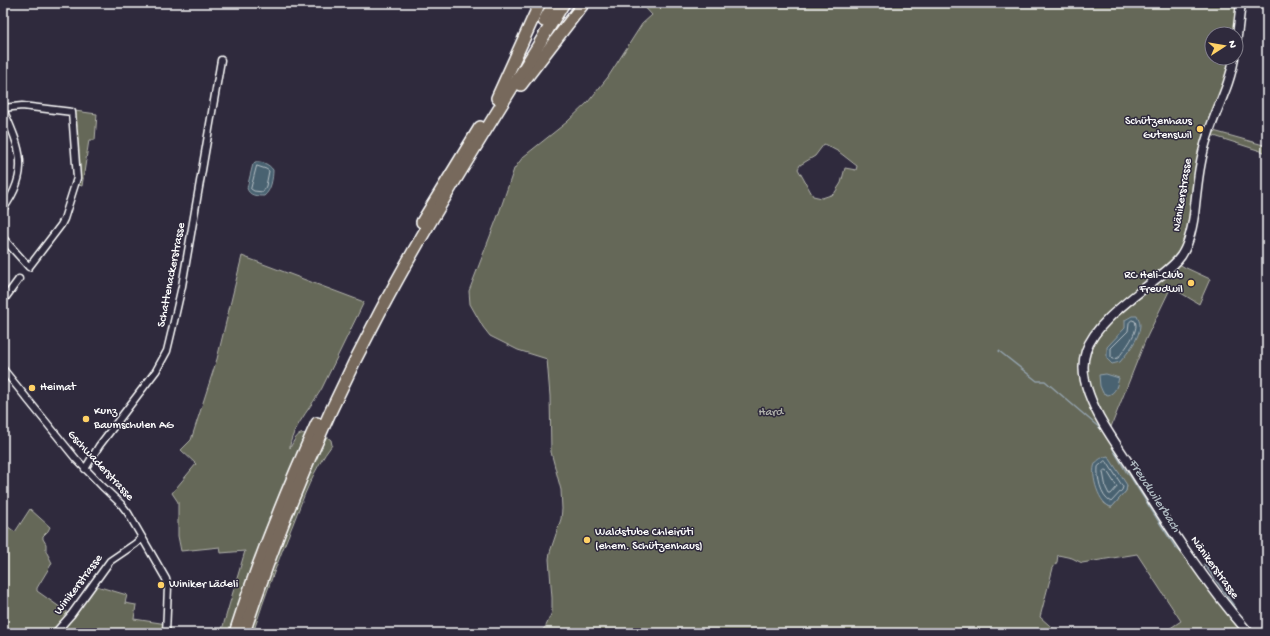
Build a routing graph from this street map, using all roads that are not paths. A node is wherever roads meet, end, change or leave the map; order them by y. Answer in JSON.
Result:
{"nodes":[{"id":1,"x":540,"y":3,"type":"edge"},
{"id":2,"x":554,"y":3,"type":"edge"},
{"id":3,"x":564,"y":3,"type":"edge"},
{"id":4,"x":584,"y":3,"type":"edge"},
{"id":5,"x":1241,"y":3,"type":"edge"},
{"id":6,"x":1238,"y":26,"type":"edge"},
{"id":7,"x":221,"y":60,"type":"dead end"},
{"id":8,"x":1232,"y":66,"type":"edge"},
{"id":9,"x":497,"y":98,"type":"junction"},
{"id":10,"x":3,"y":108,"type":"edge"},
{"id":11,"x":490,"y":123,"type":"junction"},
{"id":12,"x":3,"y":210,"type":"edge"},
{"id":13,"x":3,"y":238,"type":"edge"},
{"id":14,"x":19,"y":279,"type":"dead end"},
{"id":15,"x":3,"y":301,"type":"edge"},
{"id":16,"x":3,"y":369,"type":"edge"},
{"id":17,"x":85,"y":469,"type":"junction"},
{"id":18,"x":142,"y":538,"type":"junction"},
{"id":19,"x":55,"y":633,"type":"edge"},
{"id":20,"x":166,"y":633,"type":"edge"},
{"id":21,"x":235,"y":633,"type":"edge"},
{"id":22,"x":244,"y":633,"type":"edge"},
{"id":23,"x":1249,"y":633,"type":"edge"}],
"edges":[{"from":1,"to":9,"type":"highway"},
{"from":2,"to":9,"type":"highway"},
{"from":3,"to":11,"type":"highway"},
{"from":4,"to":11,"type":"highway"},
{"from":5,"to":6,"type":"street"},
{"from":7,"to":17,"type":"street","name":"Schattenackerstrasse"},
{"from":8,"to":23,"type":"street","name":"Nänikerstrasse"},
{"from":9,"to":21,"type":"highway"},
{"from":10,"to":12,"type":"street"},
{"from":10,"to":13,"type":"street"},
{"from":11,"to":22,"type":"highway"},
{"from":14,"to":15,"type":"street"},
{"from":16,"to":17,"type":"street","name":"Gschwaderstrasse"},
{"from":17,"to":18,"type":"street","name":"Gschwaderstrasse"},
{"from":18,"to":19,"type":"street","name":"Winikerstrasse"},
{"from":18,"to":20,"type":"street","name":"Gschwaderstrasse"}]}
